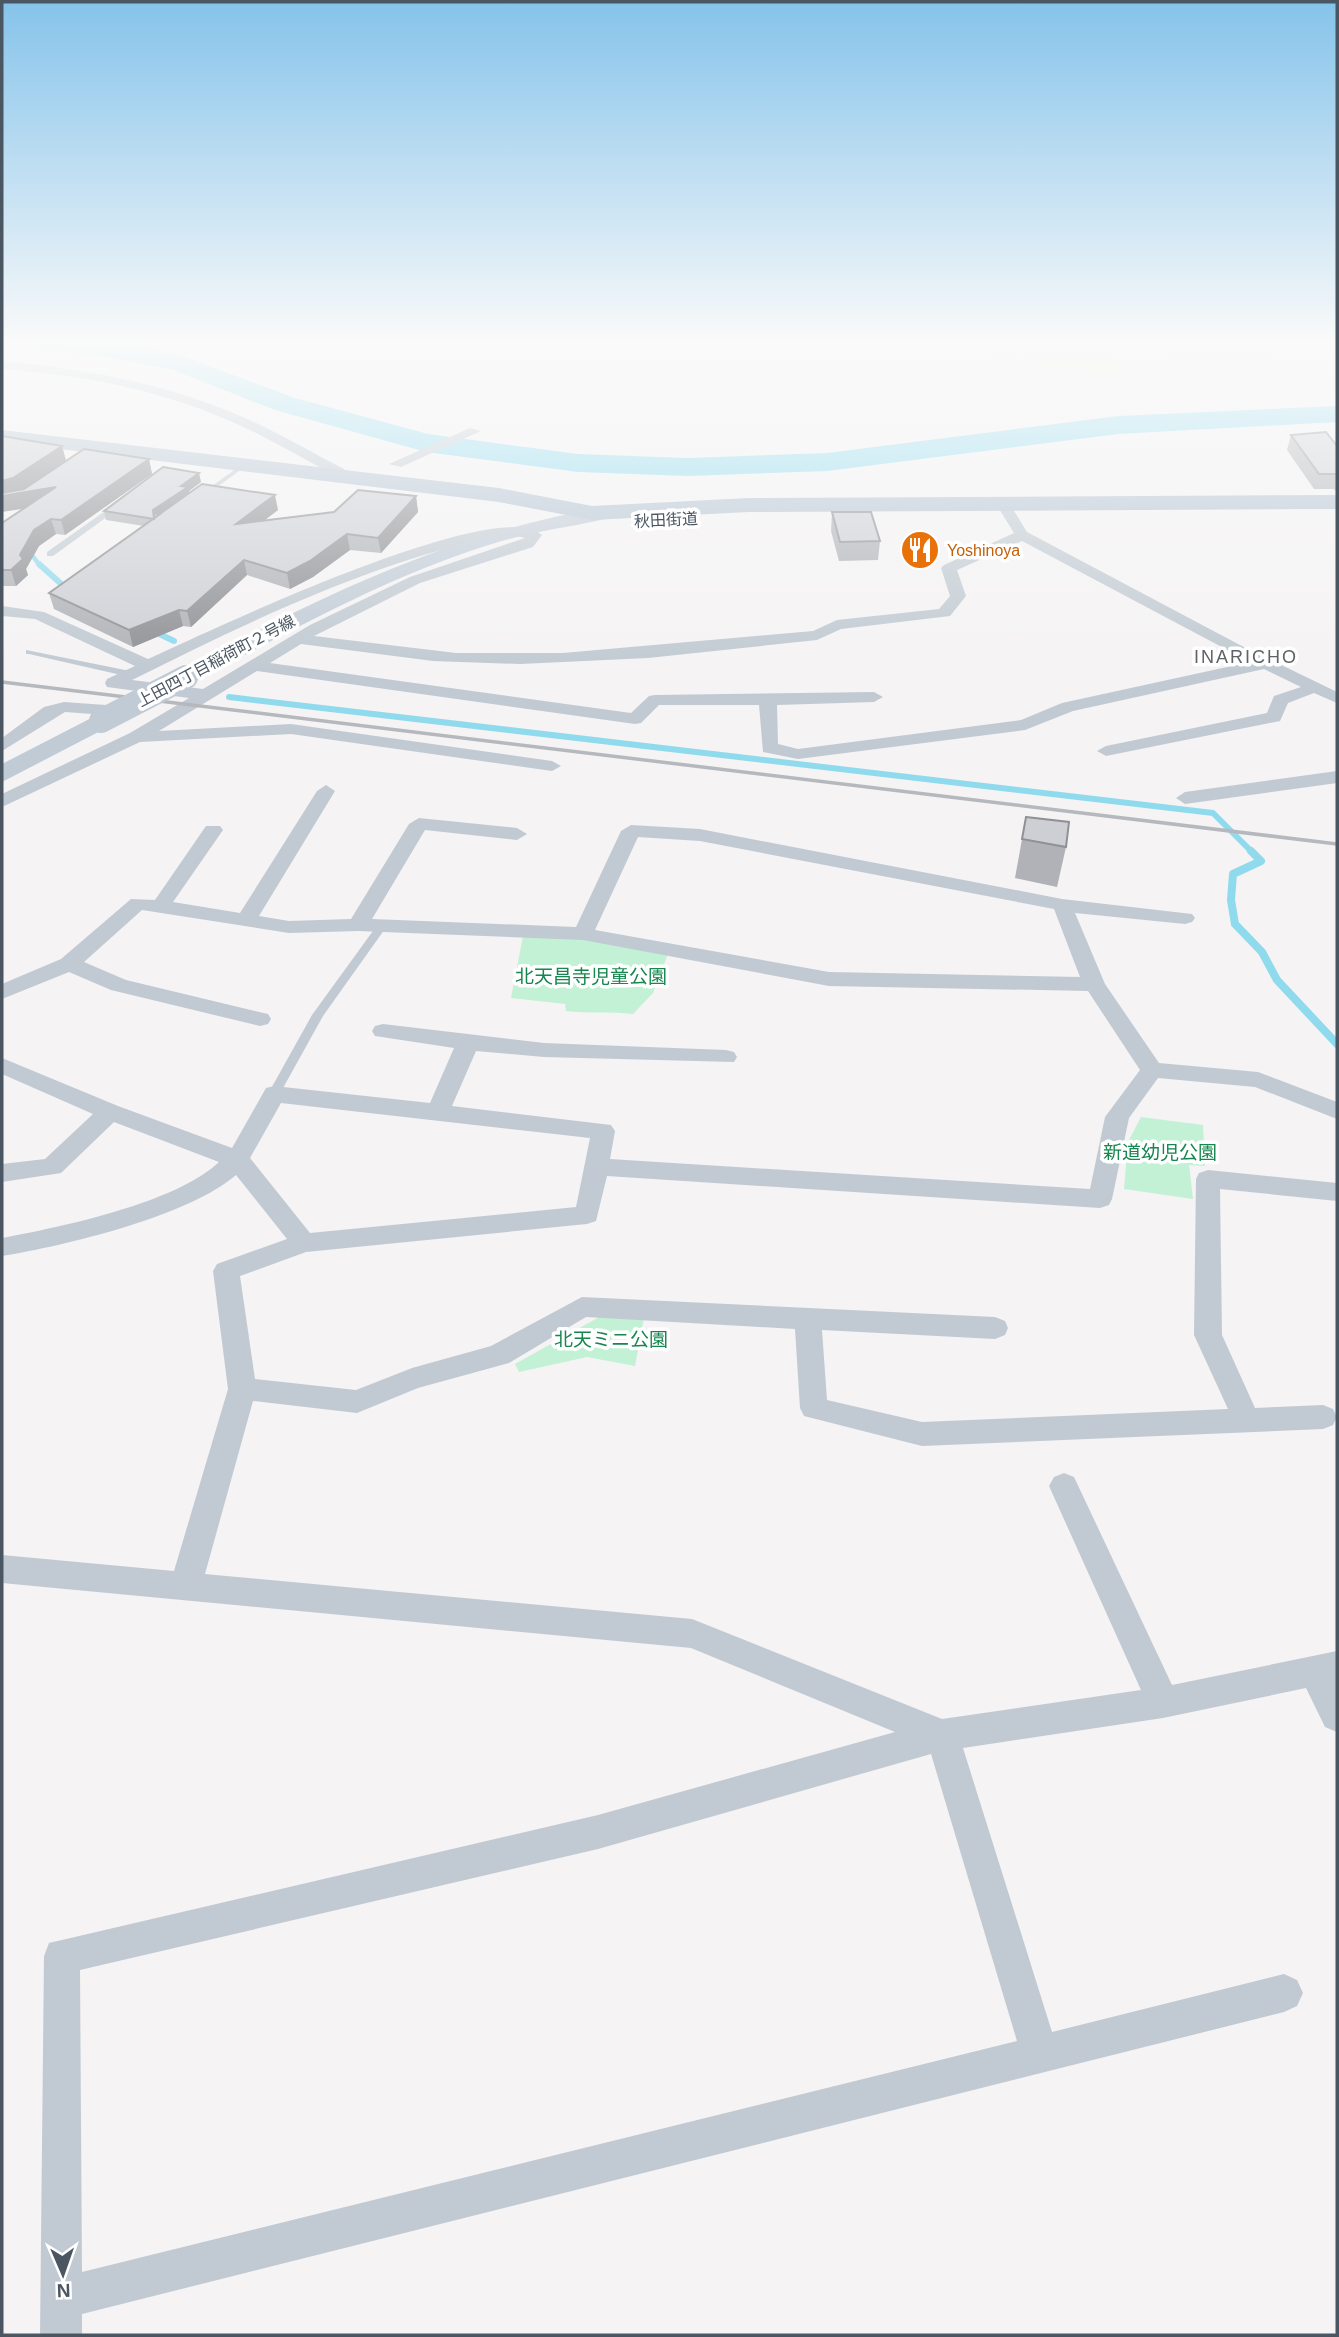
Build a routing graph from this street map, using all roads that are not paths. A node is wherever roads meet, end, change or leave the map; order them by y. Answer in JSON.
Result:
{"nodes":[{"id":1,"x":87,"y":453,"type":"edge"},
{"id":2,"x":124,"y":453,"type":"edge"},
{"id":3,"x":126,"y":453,"type":"joint"},
{"id":4,"x":301,"y":453,"type":"edge"},
{"id":5,"x":422,"y":453,"type":"edge"},
{"id":6,"x":396,"y":464,"type":"dead end"},
{"id":7,"x":237,"y":470,"type":"junction"},
{"id":8,"x":344,"y":479,"type":"junction"},
{"id":9,"x":207,"y":492,"type":"junction"},
{"id":10,"x":218,"y":494,"type":"edge"},
{"id":11,"x":197,"y":498,"type":"edge"},
{"id":12,"x":1337,"y":502,"type":"edge"},
{"id":13,"x":122,"y":503,"type":"edge"},
{"id":14,"x":1337,"y":513,"type":"edge"},
{"id":15,"x":557,"y":514,"type":"junction"},
{"id":16,"x":1012,"y":519,"type":"junction"},
{"id":17,"x":633,"y":521,"type":"junction"},
{"id":18,"x":532,"y":526,"type":"junction"},
{"id":19,"x":50,"y":554,"type":"dead end"},
{"id":20,"x":2,"y":611,"type":"edge"},
{"id":21,"x":298,"y":639,"type":"junction"},
{"id":22,"x":29,"y":652,"type":"dead end"},
{"id":23,"x":1265,"y":664,"type":"junction"},
{"id":24,"x":147,"y":665,"type":"junction"},
{"id":25,"x":257,"y":666,"type":"junction"},
{"id":26,"x":130,"y":674,"type":"junction"},
{"id":27,"x":1317,"y":687,"type":"junction"},
{"id":28,"x":206,"y":695,"type":"junction"},
{"id":29,"x":874,"y":697,"type":"dead end"},
{"id":30,"x":1337,"y":698,"type":"edge"},
{"id":31,"x":768,"y":700,"type":"junction"},
{"id":32,"x":170,"y":717,"type":"junction"},
{"id":33,"x":136,"y":737,"type":"junction"},
{"id":34,"x":4,"y":742,"type":"edge"},
{"id":35,"x":1106,"y":751,"type":"dead end"},
{"id":36,"x":552,"y":766,"type":"dead end"},
{"id":37,"x":2,"y":774,"type":"edge"},
{"id":38,"x":1337,"y":777,"type":"edge"},
{"id":39,"x":326,"y":791,"type":"dead end"},
{"id":40,"x":1185,"y":798,"type":"dead end"},
{"id":41,"x":2,"y":802,"type":"edge"},
{"id":42,"x":214,"y":830,"type":"dead end"},
{"id":43,"x":517,"y":834,"type":"dead end"},
{"id":44,"x":1062,"y":905,"type":"junction"},
{"id":45,"x":160,"y":907,"type":"junction"},
{"id":46,"x":1185,"y":918,"type":"dead end"},
{"id":47,"x":246,"y":920,"type":"junction"},
{"id":48,"x":358,"y":925,"type":"junction"},
{"id":49,"x":382,"y":926,"type":"junction"},
{"id":50,"x":583,"y":934,"type":"junction"},
{"id":51,"x":69,"y":964,"type":"junction"},
{"id":52,"x":1094,"y":984,"type":"junction"},
{"id":53,"x":2,"y":992,"type":"edge"},
{"id":54,"x":260,"y":1018,"type":"dead end"},
{"id":55,"x":383,"y":1031,"type":"dead end"},
{"id":56,"x":468,"y":1043,"type":"junction"},
{"id":57,"x":726,"y":1057,"type":"dead end"},
{"id":58,"x":2,"y":1065,"type":"edge"},
{"id":59,"x":1152,"y":1070,"type":"junction"},
{"id":60,"x":274,"y":1094,"type":"junction"},
{"id":61,"x":1337,"y":1111,"type":"edge"},
{"id":62,"x":110,"y":1112,"type":"junction"},
{"id":63,"x":437,"y":1114,"type":"junction"},
{"id":64,"x":237,"y":1159,"type":"junction"},
{"id":65,"x":596,"y":1167,"type":"junction"},
{"id":66,"x":2,"y":1173,"type":"edge"},
{"id":67,"x":1337,"y":1192,"type":"edge"},
{"id":68,"x":304,"y":1243,"type":"junction"},
{"id":69,"x":2,"y":1247,"type":"edge"},
{"id":70,"x":808,"y":1318,"type":"junction"},
{"id":71,"x":995,"y":1328,"type":"dead end"},
{"id":72,"x":242,"y":1390,"type":"junction"},
{"id":73,"x":1323,"y":1417,"type":"dead end"},
{"id":74,"x":1248,"y":1420,"type":"junction"},
{"id":75,"x":1064,"y":1486,"type":"dead end"},
{"id":76,"x":2,"y":1569,"type":"edge"},
{"id":77,"x":186,"y":1585,"type":"junction"},
{"id":78,"x":1326,"y":1669,"type":"edge"},
{"id":79,"x":1163,"y":1702,"type":"junction"},
{"id":80,"x":1337,"y":1716,"type":"edge"},
{"id":81,"x":942,"y":1735,"type":"junction"},
{"id":82,"x":1284,"y":1993,"type":"dead end"},
{"id":83,"x":1040,"y":2054,"type":"junction"},
{"id":84,"x":60,"y":2317,"type":"edge"}],
"edges":[{"from":1,"to":2,"type":"main road","name":"秋田街道"},
{"from":3,"to":7,"type":"main road","name":"秋田街道"},
{"from":3,"to":8,"type":"main road","name":"秋田街道"},
{"from":4,"to":8,"type":"street"},
{"from":5,"to":6,"type":"street"},
{"from":7,"to":9,"type":"lane"},
{"from":7,"to":18,"type":"main road","name":"秋田街道"},
{"from":8,"to":15,"type":"main road","name":"秋田街道"},
{"from":9,"to":10,"type":"lane"},
{"from":9,"to":11,"type":"lane"},
{"from":12,"to":16,"type":"main road","name":"秋田街道"},
{"from":13,"to":19,"type":"lane"},
{"from":14,"to":16,"type":"main road","name":"秋田街道"},
{"from":15,"to":16,"type":"main road","name":"秋田街道"},
{"from":15,"to":17,"type":"main road","name":"秋田街道"},
{"from":15,"to":18,"type":"main road","name":"秋田街道"},
{"from":16,"to":17,"type":"main road","name":"秋田街道"},
{"from":16,"to":21,"type":"street"},
{"from":16,"to":23,"type":"street"},
{"from":17,"to":18,"type":"street","name":"上田四丁目稲荷町２号線"},
{"from":18,"to":21,"type":"street"},
{"from":18,"to":24,"type":"street"},
{"from":18,"to":37,"type":"street","name":"上田四丁目稲荷町２号線","bridge":true},
{"from":20,"to":24,"type":"street"},
{"from":21,"to":25,"type":"street"},
{"from":22,"to":26,"type":"lane"},
{"from":23,"to":27,"type":"street"},
{"from":23,"to":31,"type":"street"},
{"from":24,"to":26,"type":"street"},
{"from":25,"to":28,"type":"street"},
{"from":25,"to":31,"type":"street"},
{"from":26,"to":28,"type":"street"},
{"from":27,"to":30,"type":"street"},
{"from":27,"to":35,"type":"street"},
{"from":28,"to":32,"type":"street"},
{"from":29,"to":31,"type":"street"},
{"from":32,"to":33,"type":"street"},
{"from":32,"to":34,"type":"street"},
{"from":33,"to":36,"type":"street"},
{"from":33,"to":41,"type":"street"},
{"from":38,"to":40,"type":"street"},
{"from":39,"to":47,"type":"street"},
{"from":42,"to":45,"type":"street"},
{"from":43,"to":48,"type":"street"},
{"from":44,"to":46,"type":"street"},
{"from":44,"to":50,"type":"street"},
{"from":44,"to":52,"type":"street"},
{"from":45,"to":47,"type":"street"},
{"from":45,"to":51,"type":"street"},
{"from":47,"to":48,"type":"street"},
{"from":48,"to":49,"type":"street"},
{"from":49,"to":50,"type":"street"},
{"from":49,"to":60,"type":"lane"},
{"from":50,"to":52,"type":"street"},
{"from":51,"to":53,"type":"street"},
{"from":51,"to":54,"type":"street"},
{"from":52,"to":59,"type":"street"},
{"from":55,"to":56,"type":"street"},
{"from":56,"to":57,"type":"street"},
{"from":56,"to":63,"type":"street"},
{"from":58,"to":62,"type":"street"},
{"from":59,"to":61,"type":"street"},
{"from":59,"to":65,"type":"street"},
{"from":60,"to":63,"type":"street"},
{"from":60,"to":64,"type":"street"},
{"from":62,"to":64,"type":"street"},
{"from":62,"to":66,"type":"street"},
{"from":63,"to":65,"type":"street"},
{"from":64,"to":68,"type":"street"},
{"from":64,"to":69,"type":"street"},
{"from":65,"to":68,"type":"street"},
{"from":67,"to":74,"type":"street"},
{"from":68,"to":72,"type":"street"},
{"from":70,"to":71,"type":"street"},
{"from":70,"to":72,"type":"street"},
{"from":70,"to":74,"type":"street"},
{"from":72,"to":77,"type":"street"},
{"from":73,"to":74,"type":"street"},
{"from":75,"to":79,"type":"street"},
{"from":76,"to":77,"type":"street"},
{"from":77,"to":81,"type":"street"},
{"from":78,"to":79,"type":"street"},
{"from":78,"to":80,"type":"street"},
{"from":79,"to":81,"type":"street"},
{"from":81,"to":83,"type":"street"},
{"from":81,"to":84,"type":"street"},
{"from":82,"to":83,"type":"street"},
{"from":83,"to":84,"type":"street"}]}
